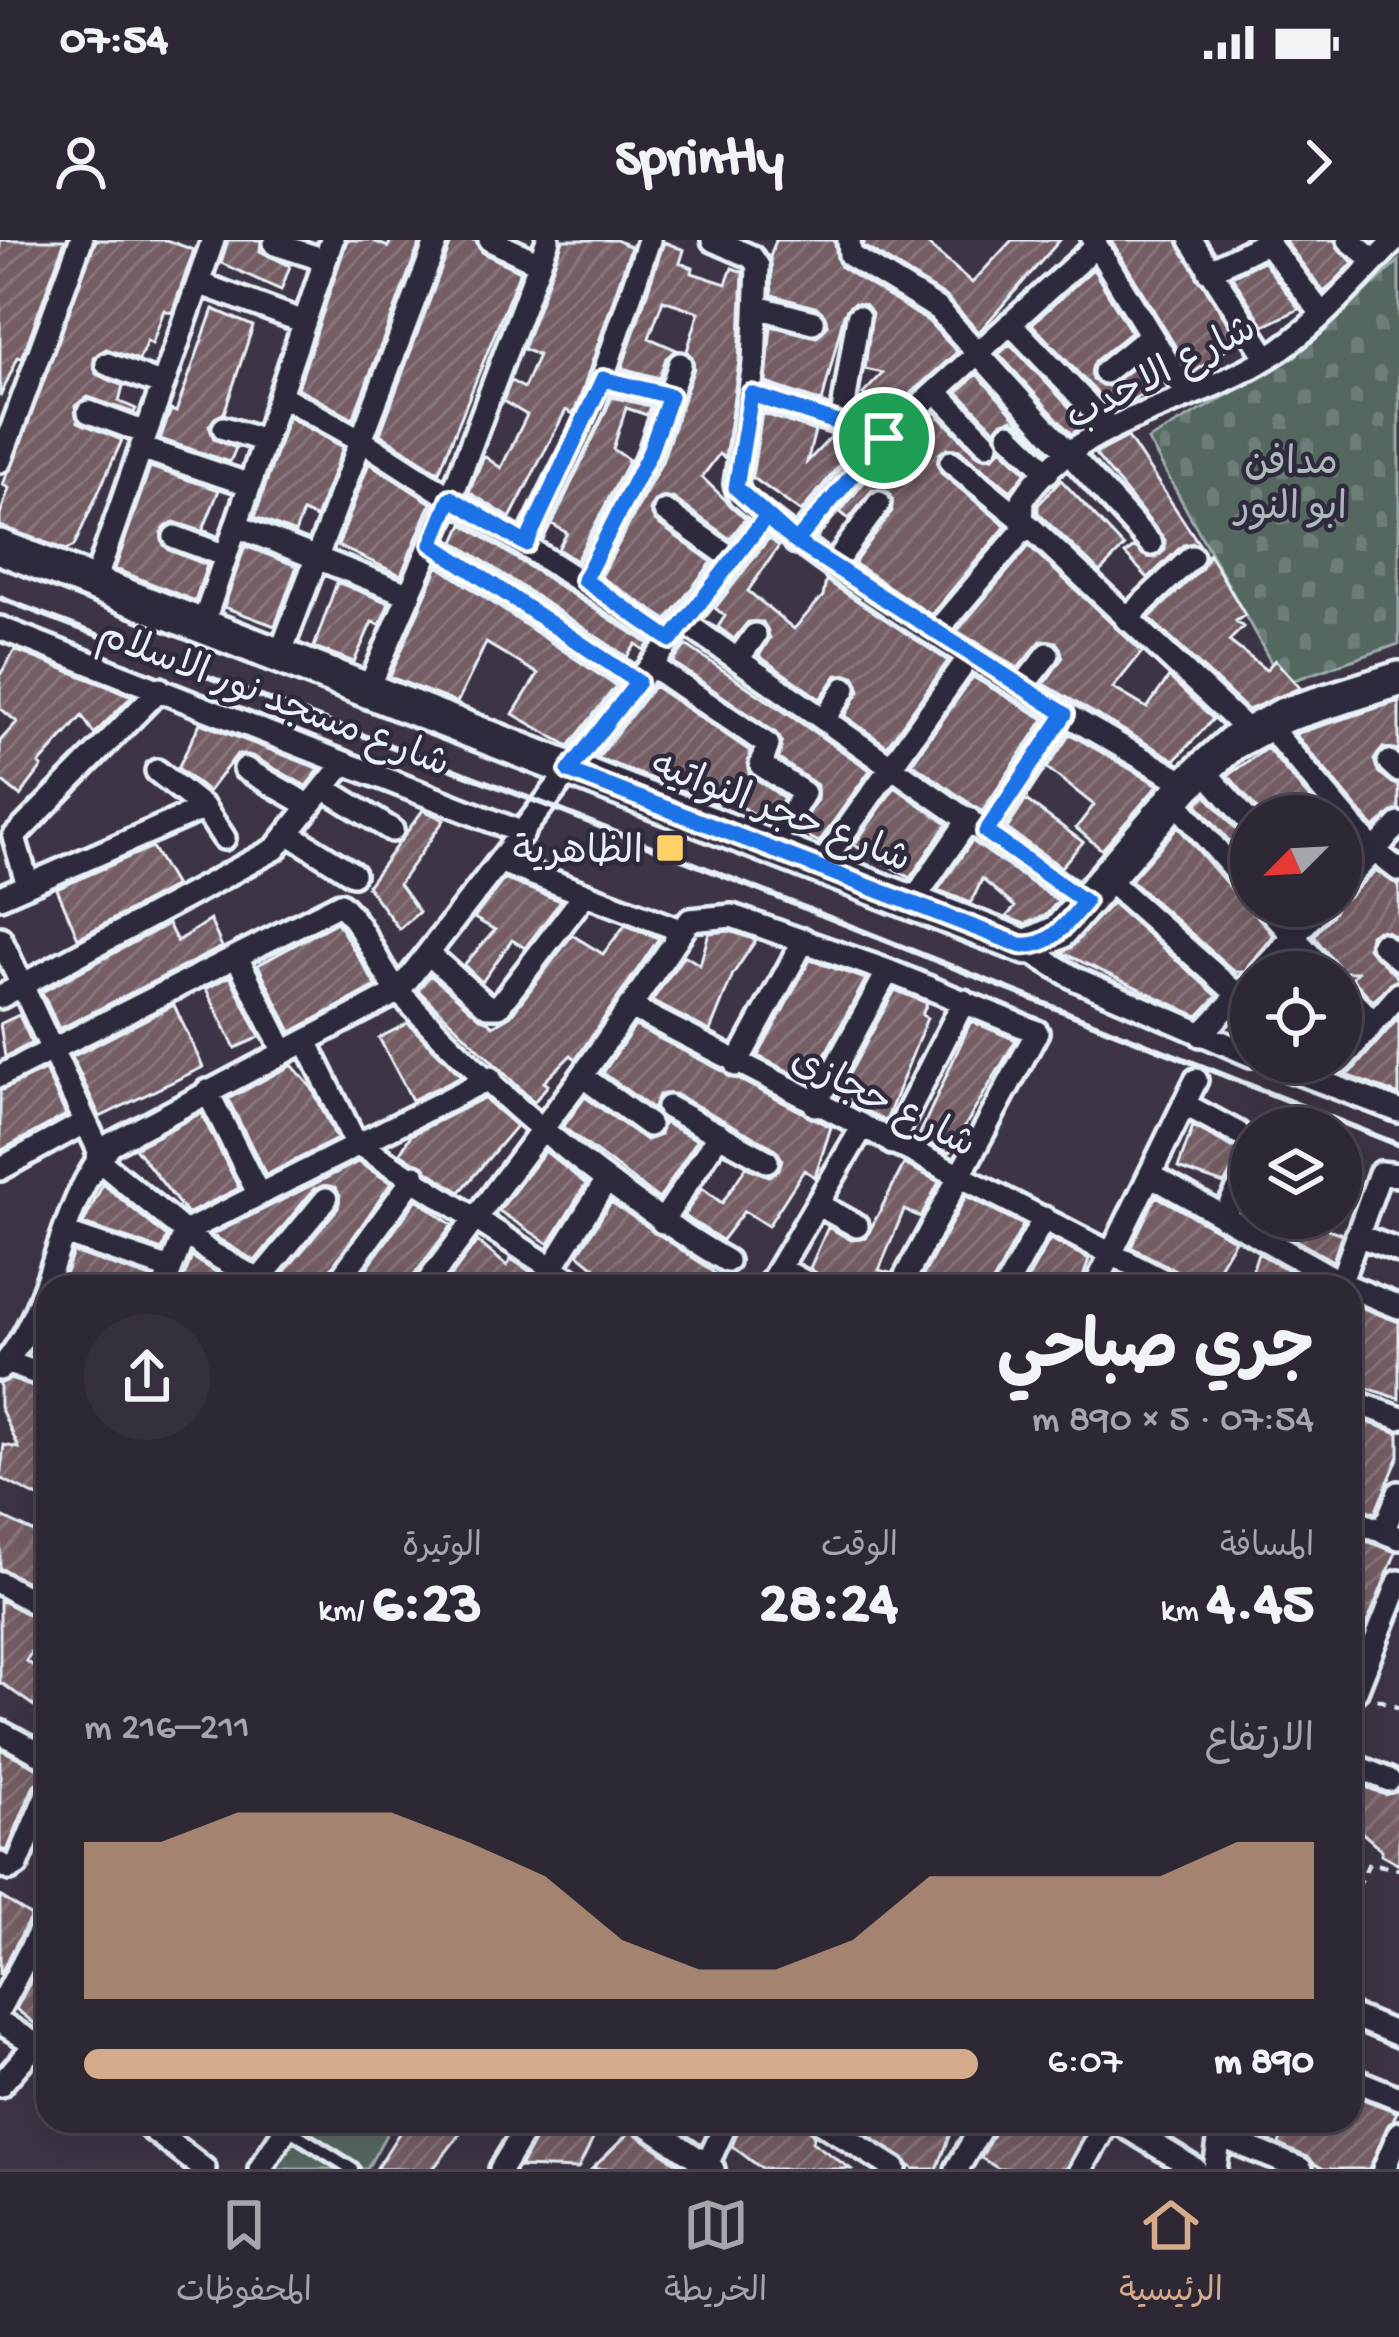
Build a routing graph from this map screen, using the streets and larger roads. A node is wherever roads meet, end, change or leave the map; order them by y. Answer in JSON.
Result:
{"nodes":[{"id":1,"x":81,"y":240,"type":"edge"},
{"id":2,"x":437,"y":240,"type":"edge"},
{"id":3,"x":490,"y":240,"type":"edge"},
{"id":4,"x":548,"y":240,"type":"edge"},
{"id":5,"x":649,"y":240,"type":"edge"},
{"id":6,"x":713,"y":240,"type":"edge"},
{"id":7,"x":848,"y":240,"type":"edge"},
{"id":8,"x":1192,"y":240,"type":"edge"},
{"id":9,"x":1349,"y":240,"type":"edge"},
{"id":10,"x":1395,"y":240,"type":"edge"},
{"id":11,"x":205,"y":242,"type":"edge"},
{"id":12,"x":1095,"y":243,"type":"edge"},
{"id":13,"x":275,"y":244,"type":"dead end"},
{"id":14,"x":1286,"y":249,"type":"edge"},
{"id":15,"x":328,"y":250,"type":"edge"},
{"id":16,"x":1374,"y":261,"type":"junction"},
{"id":17,"x":539,"y":263,"type":"junction"},
{"id":18,"x":1210,"y":271,"type":"junction"},
{"id":19,"x":198,"y":283,"type":"junction"},
{"id":20,"x":757,"y":308,"type":"junction"},
{"id":21,"x":1322,"y":314,"type":"junction"},
{"id":22,"x":858,"y":317,"type":"dead end"},
{"id":23,"x":304,"y":322,"type":"junction"},
{"id":24,"x":813,"y":322,"type":"dead end"},
{"id":25,"x":1010,"y":323,"type":"junction"},
{"id":26,"x":1151,"y":335,"type":"junction"},
{"id":27,"x":979,"y":351,"type":"junction"},
{"id":28,"x":1268,"y":358,"type":"junction"},
{"id":29,"x":107,"y":364,"type":"dead end"},
{"id":30,"x":680,"y":364,"type":"dead end"},
{"id":31,"x":1105,"y":371,"type":"dead end"},
{"id":32,"x":603,"y":379,"type":"junction"},
{"id":33,"x":163,"y":385,"type":"junction"},
{"id":34,"x":936,"y":391,"type":"junction"},
{"id":35,"x":751,"y":394,"type":"junction"},
{"id":36,"x":280,"y":395,"type":"junction"},
{"id":37,"x":670,"y":396,"type":"junction"},
{"id":38,"x":1188,"y":396,"type":"junction"},
{"id":39,"x":89,"y":412,"type":"dead end"},
{"id":40,"x":841,"y":424,"type":"junction"},
{"id":41,"x":224,"y":428,"type":"dead end"},
{"id":42,"x":1111,"y":429,"type":"junction"},
{"id":43,"x":1009,"y":434,"type":"dead end"},
{"id":44,"x":884,"y":438,"type":"junction"},
{"id":45,"x":361,"y":440,"type":"junction"},
{"id":46,"x":144,"y":441,"type":"junction"},
{"id":47,"x":265,"y":441,"type":"junction"},
{"id":48,"x":987,"y":444,"type":"dead end"},
{"id":49,"x":1071,"y":454,"type":"junction"},
{"id":50,"x":0,"y":461,"type":"edge"},
{"id":51,"x":951,"y":462,"type":"dead end"},
{"id":52,"x":1048,"y":472,"type":"junction"},
{"id":53,"x":250,"y":485,"type":"junction"},
{"id":54,"x":451,"y":498,"type":"junction"},
{"id":55,"x":879,"y":503,"type":"dead end"},
{"id":56,"x":665,"y":511,"type":"dead end"},
{"id":57,"x":766,"y":517,"type":"junction"},
{"id":58,"x":1025,"y":522,"type":"junction"},
{"id":59,"x":236,"y":526,"type":"junction"},
{"id":60,"x":176,"y":538,"type":"dead end"},
{"id":61,"x":796,"y":542,"type":"junction"},
{"id":62,"x":432,"y":544,"type":"junction"},
{"id":63,"x":526,"y":544,"type":"junction"},
{"id":64,"x":1151,"y":544,"type":"dead end"},
{"id":65,"x":0,"y":548,"type":"edge"},
{"id":66,"x":226,"y":556,"type":"junction"},
{"id":67,"x":317,"y":556,"type":"junction"},
{"id":68,"x":1192,"y":557,"type":"dead end"},
{"id":69,"x":733,"y":559,"type":"junction"},
{"id":70,"x":833,"y":566,"type":"junction"},
{"id":71,"x":584,"y":580,"type":"junction"},
{"id":72,"x":94,"y":584,"type":"junction"},
{"id":73,"x":410,"y":595,"type":"junction"},
{"id":74,"x":1126,"y":619,"type":"junction"},
{"id":75,"x":202,"y":627,"type":"junction"},
{"id":76,"x":7,"y":630,"type":"edge"},
{"id":77,"x":678,"y":631,"type":"junction"},
{"id":78,"x":936,"y":632,"type":"junction"},
{"id":79,"x":755,"y":634,"type":"dead end"},
{"id":80,"x":0,"y":653,"type":"edge"},
{"id":81,"x":971,"y":654,"type":"junction"},
{"id":82,"x":1048,"y":654,"type":"dead end"},
{"id":83,"x":279,"y":657,"type":"junction"},
{"id":84,"x":738,"y":659,"type":"junction"},
{"id":85,"x":645,"y":673,"type":"junction"},
{"id":86,"x":1399,"y":679,"type":"edge"},
{"id":87,"x":1022,"y":687,"type":"junction"},
{"id":88,"x":845,"y":688,"type":"dead end"},
{"id":89,"x":160,"y":689,"type":"junction"},
{"id":90,"x":367,"y":692,"type":"junction"},
{"id":91,"x":1065,"y":714,"type":"junction"},
{"id":92,"x":824,"y":720,"type":"junction"},
{"id":93,"x":1258,"y":728,"type":"junction"},
{"id":94,"x":344,"y":763,"type":"junction"},
{"id":95,"x":891,"y":767,"type":"junction"},
{"id":96,"x":245,"y":769,"type":"dead end"},
{"id":97,"x":157,"y":770,"type":"dead end"},
{"id":98,"x":569,"y":771,"type":"junction"},
{"id":99,"x":1187,"y":784,"type":"junction"},
{"id":100,"x":317,"y":797,"type":"junction"},
{"id":101,"x":204,"y":808,"type":"junction"},
{"id":102,"x":1230,"y":811,"type":"edge"},
{"id":103,"x":1399,"y":824,"type":"edge"},
{"id":104,"x":978,"y":826,"type":"junction"},
{"id":105,"x":392,"y":830,"type":"dead end"},
{"id":106,"x":523,"y":832,"type":"junction"},
{"id":107,"x":289,"y":833,"type":"junction"},
{"id":108,"x":224,"y":838,"type":"dead end"},
{"id":109,"x":770,"y":849,"type":"junction"},
{"id":110,"x":1374,"y":851,"type":"junction"},
{"id":111,"x":1230,"y":855,"type":"edge"},
{"id":112,"x":501,"y":862,"type":"junction"},
{"id":113,"x":1362,"y":864,"type":"edge"},
{"id":114,"x":819,"y":868,"type":"junction"},
{"id":115,"x":1399,"y":871,"type":"edge"},
{"id":116,"x":352,"y":874,"type":"dead end"},
{"id":117,"x":28,"y":885,"type":"junction"},
{"id":118,"x":1095,"y":890,"type":"junction"},
{"id":119,"x":585,"y":894,"type":"junction"},
{"id":120,"x":0,"y":897,"type":"edge"},
{"id":121,"x":911,"y":904,"type":"junction"},
{"id":122,"x":1284,"y":927,"type":"edge"},
{"id":123,"x":1302,"y":927,"type":"edge"},
{"id":124,"x":680,"y":930,"type":"junction"},
{"id":125,"x":1293,"y":937,"type":"junction"},
{"id":126,"x":0,"y":938,"type":"edge"},
{"id":127,"x":804,"y":940,"type":"junction"},
{"id":128,"x":1020,"y":945,"type":"junction"},
{"id":129,"x":1280,"y":951,"type":"edge"},
{"id":130,"x":1306,"y":951,"type":"edge"},
{"id":131,"x":431,"y":956,"type":"junction"},
{"id":132,"x":237,"y":957,"type":"junction"},
{"id":133,"x":889,"y":971,"type":"junction"},
{"id":134,"x":1230,"y":978,"type":"edge"},
{"id":135,"x":23,"y":987,"type":"junction"},
{"id":136,"x":398,"y":992,"type":"junction"},
{"id":137,"x":1399,"y":994,"type":"edge"},
{"id":138,"x":0,"y":997,"type":"edge"},
{"id":139,"x":964,"y":1001,"type":"junction"},
{"id":140,"x":1230,"y":1004,"type":"edge"},
{"id":141,"x":629,"y":1006,"type":"junction"},
{"id":142,"x":1362,"y":1010,"type":"edge"},
{"id":143,"x":1374,"y":1023,"type":"junction"},
{"id":144,"x":1201,"y":1035,"type":"junction"},
{"id":145,"x":1362,"y":1037,"type":"edge"},
{"id":146,"x":306,"y":1041,"type":"junction"},
{"id":147,"x":1230,"y":1046,"type":"edge"},
{"id":148,"x":53,"y":1051,"type":"junction"},
{"id":149,"x":284,"y":1052,"type":"junction"},
{"id":150,"x":736,"y":1065,"type":"junction"},
{"id":151,"x":0,"y":1076,"type":"edge"},
{"id":152,"x":582,"y":1076,"type":"junction"},
{"id":153,"x":490,"y":1078,"type":"junction"},
{"id":154,"x":1196,"y":1080,"type":"dead end"},
{"id":155,"x":1322,"y":1083,"type":"edge"},
{"id":156,"x":207,"y":1091,"type":"junction"},
{"id":157,"x":1184,"y":1104,"type":"junction"},
{"id":158,"x":815,"y":1105,"type":"junction"},
{"id":159,"x":668,"y":1107,"type":"dead end"},
{"id":160,"x":1399,"y":1111,"type":"edge"},
{"id":161,"x":86,"y":1122,"type":"junction"},
{"id":162,"x":545,"y":1126,"type":"junction"},
{"id":163,"x":649,"y":1126,"type":"dead end"},
{"id":164,"x":862,"y":1128,"type":"junction"},
{"id":165,"x":1230,"y":1129,"type":"edge"},
{"id":166,"x":718,"y":1134,"type":"junction"},
{"id":167,"x":356,"y":1142,"type":"junction"},
{"id":168,"x":892,"y":1143,"type":"junction"},
{"id":169,"x":99,"y":1157,"type":"junction"},
{"id":170,"x":767,"y":1161,"type":"dead end"},
{"id":171,"x":0,"y":1169,"type":"edge"},
{"id":172,"x":1150,"y":1175,"type":"junction"},
{"id":173,"x":1389,"y":1175,"type":"edge"},
{"id":174,"x":415,"y":1176,"type":"junction"},
{"id":175,"x":962,"y":1178,"type":"junction"},
{"id":176,"x":606,"y":1181,"type":"junction"},
{"id":177,"x":259,"y":1195,"type":"junction"},
{"id":178,"x":326,"y":1199,"type":"dead end"},
{"id":179,"x":817,"y":1204,"type":"junction"},
{"id":180,"x":1230,"y":1204,"type":"edge"},
{"id":181,"x":478,"y":1216,"type":"junction"},
{"id":182,"x":1223,"y":1217,"type":"junction"},
{"id":183,"x":1044,"y":1218,"type":"junction"},
{"id":184,"x":662,"y":1222,"type":"junction"},
{"id":185,"x":856,"y":1226,"type":"dead end"},
{"id":186,"x":1362,"y":1226,"type":"edge"},
{"id":187,"x":184,"y":1232,"type":"junction"},
{"id":188,"x":64,"y":1233,"type":"junction"},
{"id":189,"x":1362,"y":1237,"type":"edge"},
{"id":190,"x":1356,"y":1239,"type":"edge"},
{"id":191,"x":1399,"y":1252,"type":"edge"},
{"id":192,"x":1112,"y":1253,"type":"junction"},
{"id":193,"x":728,"y":1261,"type":"dead end"},
{"id":194,"x":553,"y":1266,"type":"junction"},
{"id":195,"x":45,"y":1275,"type":"edge"},
{"id":196,"x":160,"y":1275,"type":"edge"},
{"id":197,"x":168,"y":1275,"type":"edge"},
{"id":198,"x":246,"y":1275,"type":"edge"},
{"id":199,"x":268,"y":1275,"type":"edge"},
{"id":200,"x":343,"y":1275,"type":"edge"},
{"id":201,"x":433,"y":1275,"type":"edge"},
{"id":202,"x":547,"y":1275,"type":"edge"},
{"id":203,"x":565,"y":1275,"type":"edge"},
{"id":204,"x":775,"y":1275,"type":"edge"},
{"id":205,"x":907,"y":1275,"type":"edge"},
{"id":206,"x":1013,"y":1275,"type":"edge"},
{"id":207,"x":1101,"y":1275,"type":"edge"},
{"id":208,"x":1153,"y":1275,"type":"edge"},
{"id":209,"x":1326,"y":1275,"type":"edge"},
{"id":210,"x":1348,"y":1275,"type":"edge"},
{"id":211,"x":1362,"y":1292,"type":"edge"},
{"id":212,"x":36,"y":1294,"type":"edge"},
{"id":213,"x":1399,"y":1306,"type":"edge"},
{"id":214,"x":3,"y":1366,"type":"edge"},
{"id":215,"x":36,"y":1374,"type":"edge"},
{"id":216,"x":1362,"y":1404,"type":"edge"},
{"id":217,"x":1399,"y":1418,"type":"edge"},
{"id":218,"x":1399,"y":1493,"type":"edge"},
{"id":219,"x":1362,"y":1524,"type":"edge"},
{"id":220,"x":1391,"y":1535,"type":"edge"},
{"id":221,"x":0,"y":1582,"type":"edge"},
{"id":222,"x":1399,"y":1582,"type":"edge"},
{"id":223,"x":36,"y":1600,"type":"edge"},
{"id":224,"x":1362,"y":1675,"type":"edge"},
{"id":225,"x":0,"y":1732,"type":"edge"},
{"id":226,"x":36,"y":1752,"type":"edge"},
{"id":227,"x":1362,"y":1769,"type":"edge"},
{"id":228,"x":1389,"y":1780,"type":"dead end"},
{"id":229,"x":36,"y":1820,"type":"edge"},
{"id":230,"x":1,"y":1865,"type":"edge"},
{"id":231,"x":36,"y":1940,"type":"edge"},
{"id":232,"x":0,"y":2007,"type":"edge"},
{"id":233,"x":1362,"y":2020,"type":"edge"},
{"id":234,"x":0,"y":2022,"type":"edge"},
{"id":235,"x":1399,"y":2036,"type":"edge"},
{"id":236,"x":36,"y":2044,"type":"edge"},
{"id":237,"x":36,"y":2053,"type":"edge"},
{"id":238,"x":1362,"y":2083,"type":"edge"},
{"id":239,"x":0,"y":2085,"type":"edge"},
{"id":240,"x":1399,"y":2098,"type":"edge"},
{"id":241,"x":157,"y":2133,"type":"edge"},
{"id":242,"x":283,"y":2133,"type":"edge"},
{"id":243,"x":521,"y":2133,"type":"edge"},
{"id":244,"x":665,"y":2133,"type":"edge"},
{"id":245,"x":723,"y":2133,"type":"edge"},
{"id":246,"x":857,"y":2133,"type":"edge"},
{"id":247,"x":978,"y":2133,"type":"edge"},
{"id":248,"x":1104,"y":2133,"type":"edge"},
{"id":249,"x":1133,"y":2133,"type":"edge"},
{"id":250,"x":1220,"y":2133,"type":"edge"},
{"id":251,"x":1228,"y":2133,"type":"edge"},
{"id":252,"x":1399,"y":2133,"type":"edge"},
{"id":253,"x":1286,"y":2166,"type":"edge"},
{"id":254,"x":710,"y":2167,"type":"edge"},
{"id":255,"x":204,"y":2169,"type":"edge"},
{"id":256,"x":260,"y":2169,"type":"edge"},
{"id":257,"x":501,"y":2169,"type":"edge"},
{"id":258,"x":895,"y":2169,"type":"edge"},
{"id":259,"x":957,"y":2169,"type":"edge"},
{"id":260,"x":1082,"y":2169,"type":"edge"},
{"id":261,"x":1195,"y":2169,"type":"edge"},
{"id":262,"x":1215,"y":2169,"type":"edge"},
{"id":263,"x":1384,"y":2169,"type":"edge"}],
"edges":[{"from":1,"to":50,"type":"street"},
{"from":2,"to":45,"type":"street"},
{"from":3,"to":17,"type":"street"},
{"from":4,"to":17,"type":"street"},
{"from":5,"to":32,"type":"street"},
{"from":6,"to":20,"type":"street"},
{"from":7,"to":27,"type":"street"},
{"from":8,"to":18,"type":"street"},
{"from":9,"to":16,"type":"street"},
{"from":10,"to":16,"type":"street","name":"شارع الاحدب"},
{"from":11,"to":19,"type":"street"},
{"from":12,"to":25,"type":"street"},
{"from":12,"to":26,"type":"street"},
{"from":13,"to":15,"type":"street"},
{"from":14,"to":18,"type":"street"},
{"from":14,"to":21,"type":"street"},
{"from":15,"to":23,"type":"street"},
{"from":16,"to":21,"type":"street","name":"شارع الاحدب"},
{"from":17,"to":54,"type":"street"},
{"from":18,"to":28,"type":"street"},
{"from":19,"to":23,"type":"street"},
{"from":19,"to":33,"type":"street"},
{"from":20,"to":24,"type":"street"},
{"from":20,"to":35,"type":"street"},
{"from":21,"to":28,"type":"street","name":"شارع الاحدب"},
{"from":22,"to":40,"type":"street"},
{"from":23,"to":36,"type":"street"},
{"from":25,"to":27,"type":"street"},
{"from":25,"to":42,"type":"street"},
{"from":26,"to":31,"type":"street"},
{"from":26,"to":38,"type":"street"},
{"from":27,"to":34,"type":"street"},
{"from":27,"to":49,"type":"street"},
{"from":28,"to":38,"type":"street","name":"شارع الاحدب"},
{"from":29,"to":33,"type":"street"},
{"from":30,"to":37,"type":"street"},
{"from":32,"to":37,"type":"street"},
{"from":32,"to":63,"type":"street"},
{"from":33,"to":46,"type":"street"},
{"from":34,"to":44,"type":"street"},
{"from":34,"to":48,"type":"street"},
{"from":35,"to":40,"type":"street"},
{"from":35,"to":57,"type":"street"},
{"from":36,"to":45,"type":"street"},
{"from":36,"to":47,"type":"street"},
{"from":37,"to":71,"type":"street"},
{"from":38,"to":42,"type":"street","name":"شارع الاحدب"},
{"from":39,"to":46,"type":"street"},
{"from":40,"to":44,"type":"street"},
{"from":41,"to":47,"type":"street"},
{"from":42,"to":49,"type":"street","name":"شارع الاحدب"},
{"from":43,"to":52,"type":"street"},
{"from":44,"to":61,"type":"street"},
{"from":45,"to":54,"type":"street"},
{"from":45,"to":67,"type":"street"},
{"from":46,"to":53,"type":"street"},
{"from":46,"to":72,"type":"street"},
{"from":47,"to":53,"type":"street"},
{"from":49,"to":52,"type":"street","name":"شارع الاحدب"},
{"from":49,"to":64,"type":"street"},
{"from":51,"to":58,"type":"street"},
{"from":52,"to":58,"type":"street","name":"شارع الاحدب"},
{"from":53,"to":59,"type":"street"},
{"from":54,"to":62,"type":"street"},
{"from":54,"to":63,"type":"street"},
{"from":55,"to":70,"type":"street"},
{"from":56,"to":69,"type":"street"},
{"from":57,"to":61,"type":"street"},
{"from":57,"to":69,"type":"street"},
{"from":58,"to":74,"type":"street"},
{"from":58,"to":78,"type":"street","name":"شارع الاحدب"},
{"from":59,"to":66,"type":"street"},
{"from":59,"to":67,"type":"street"},
{"from":60,"to":66,"type":"street"},
{"from":61,"to":70,"type":"street"},
{"from":62,"to":73,"type":"street"},
{"from":62,"to":85,"type":"street"},
{"from":63,"to":71,"type":"street"},
{"from":65,"to":72,"type":"street","name":"شارع حجر النواتيه"},
{"from":66,"to":75,"type":"street"},
{"from":67,"to":73,"type":"street"},
{"from":67,"to":83,"type":"street"},
{"from":68,"to":74,"type":"street"},
{"from":69,"to":77,"type":"street"},
{"from":70,"to":78,"type":"street"},
{"from":71,"to":77,"type":"street"},
{"from":72,"to":75,"type":"street","name":"شارع حجر النواتيه"},
{"from":73,"to":90,"type":"street"},
{"from":74,"to":93,"type":"street"},
{"from":75,"to":83,"type":"street","name":"شارع حجر النواتيه"},
{"from":76,"to":80,"type":"street"},
{"from":76,"to":89,"type":"street","name":"شارع مسجد نور الاسلام"},
{"from":77,"to":84,"type":"street"},
{"from":77,"to":85,"type":"street"},
{"from":78,"to":81,"type":"street"},
{"from":79,"to":84,"type":"street"},
{"from":81,"to":87,"type":"street"},
{"from":81,"to":95,"type":"street"},
{"from":82,"to":87,"type":"street"},
{"from":83,"to":90,"type":"street","name":"شارع حجر النواتيه"},
{"from":84,"to":92,"type":"street"},
{"from":85,"to":98,"type":"street"},
{"from":85,"to":109,"type":"street"},
{"from":86,"to":93,"type":"street"},
{"from":87,"to":91,"type":"street"},
{"from":88,"to":92,"type":"street"},
{"from":89,"to":94,"type":"street","name":"شارع مسجد نور الاسلام"},
{"from":89,"to":117,"type":"street"},
{"from":90,"to":98,"type":"street","name":"شارع حجر النواتيه"},
{"from":91,"to":99,"type":"street"},
{"from":91,"to":104,"type":"street"},
{"from":92,"to":95,"type":"street"},
{"from":93,"to":99,"type":"street"},
{"from":93,"to":110,"type":"street"},
{"from":94,"to":100,"type":"street"},
{"from":94,"to":106,"type":"street","name":"شارع مسجد نور الاسلام"},
{"from":95,"to":104,"type":"street"},
{"from":95,"to":114,"type":"street"},
{"from":96,"to":100,"type":"street"},
{"from":97,"to":101,"type":"street"},
{"from":98,"to":106,"type":"street"},
{"from":98,"to":109,"type":"street","name":"شارع حجر النواتيه"},
{"from":99,"to":102,"type":"street"},
{"from":99,"to":111,"type":"street"},
{"from":99,"to":118,"type":"street"},
{"from":100,"to":105,"type":"street"},
{"from":100,"to":107,"type":"street"},
{"from":101,"to":108,"type":"street"},
{"from":101,"to":117,"type":"street"},
{"from":103,"to":110,"type":"street"},
{"from":104,"to":118,"type":"street"},
{"from":104,"to":121,"type":"street"},
{"from":106,"to":112,"type":"street"},
{"from":107,"to":116,"type":"street"},
{"from":107,"to":135,"type":"street"},
{"from":109,"to":114,"type":"street","name":"شارع حجر النواتيه"},
{"from":110,"to":113,"type":"street"},
{"from":110,"to":115,"type":"street"},
{"from":112,"to":119,"type":"street"},
{"from":112,"to":131,"type":"street"},
{"from":114,"to":121,"type":"street","name":"شارع حجر النواتيه"},
{"from":117,"to":120,"type":"street"},
{"from":118,"to":128,"type":"street"},
{"from":118,"to":134,"type":"street"},
{"from":119,"to":124,"type":"street"},
{"from":119,"to":131,"type":"street"},
{"from":121,"to":128,"type":"street","name":"شارع حجر النواتيه"},
{"from":122,"to":125,"type":"street"},
{"from":123,"to":125,"type":"street"},
{"from":124,"to":127,"type":"street"},
{"from":124,"to":141,"type":"street"},
{"from":125,"to":129,"type":"street"},
{"from":125,"to":130,"type":"street"},
{"from":126,"to":135,"type":"street"},
{"from":127,"to":133,"type":"street"},
{"from":127,"to":150,"type":"street"},
{"from":128,"to":144,"type":"street"},
{"from":131,"to":136,"type":"street"},
{"from":132,"to":136,"type":"street"},
{"from":132,"to":148,"type":"street"},
{"from":132,"to":149,"type":"street"},
{"from":133,"to":139,"type":"street"},
{"from":133,"to":158,"type":"street"},
{"from":135,"to":138,"type":"street"},
{"from":135,"to":148,"type":"street"},
{"from":136,"to":146,"type":"street"},
{"from":136,"to":153,"type":"street"},
{"from":137,"to":143,"type":"street"},
{"from":139,"to":168,"type":"street"},
{"from":139,"to":175,"type":"street"},
{"from":140,"to":144,"type":"street"},
{"from":141,"to":150,"type":"street","name":"شارع حجازى"},
{"from":141,"to":152,"type":"street"},
{"from":142,"to":143,"type":"street"},
{"from":143,"to":145,"type":"street"},
{"from":144,"to":147,"type":"street"},
{"from":146,"to":149,"type":"street"},
{"from":146,"to":167,"type":"street"},
{"from":148,"to":151,"type":"street"},
{"from":148,"to":161,"type":"street"},
{"from":149,"to":156,"type":"street"},
{"from":150,"to":158,"type":"street","name":"شارع حجازى"},
{"from":152,"to":162,"type":"street"},
{"from":152,"to":163,"type":"street"},
{"from":153,"to":162,"type":"street"},
{"from":153,"to":167,"type":"street"},
{"from":154,"to":157,"type":"street"},
{"from":155,"to":160,"type":"street"},
{"from":156,"to":169,"type":"street"},
{"from":156,"to":177,"type":"street"},
{"from":157,"to":165,"type":"street"},
{"from":157,"to":172,"type":"street"},
{"from":158,"to":164,"type":"street","name":"شارع حجازى"},
{"from":159,"to":166,"type":"street"},
{"from":161,"to":169,"type":"street"},
{"from":161,"to":171,"type":"street"},
{"from":162,"to":176,"type":"street"},
{"from":162,"to":181,"type":"street"},
{"from":164,"to":168,"type":"street","name":"شارع حجازى"},
{"from":164,"to":179,"type":"street"},
{"from":166,"to":170,"type":"street"},
{"from":166,"to":184,"type":"street"},
{"from":167,"to":174,"type":"street"},
{"from":167,"to":177,"type":"street"},
{"from":168,"to":175,"type":"street","name":"شارع حجازى"},
{"from":169,"to":187,"type":"street"},
{"from":169,"to":188,"type":"street"},
{"from":172,"to":182,"type":"street"},
{"from":172,"to":192,"type":"street"},
{"from":173,"to":186,"type":"street"},
{"from":174,"to":181,"type":"street"},
{"from":174,"to":200,"type":"street"},
{"from":175,"to":183,"type":"street","name":"شارع حجازى"},
{"from":175,"to":205,"type":"street"},
{"from":176,"to":184,"type":"street"},
{"from":176,"to":194,"type":"street"},
{"from":177,"to":187,"type":"street"},
{"from":178,"to":199,"type":"street"},
{"from":179,"to":185,"type":"street"},
{"from":179,"to":204,"type":"street"},
{"from":180,"to":182,"type":"street"},
{"from":181,"to":194,"type":"street"},
{"from":181,"to":201,"type":"street"},
{"from":182,"to":209,"type":"street"},
{"from":183,"to":192,"type":"street","name":"شارع حجازى"},
{"from":183,"to":206,"type":"street"},
{"from":184,"to":193,"type":"street"},
{"from":187,"to":197,"type":"street"},
{"from":187,"to":198,"type":"street"},
{"from":188,"to":195,"type":"street"},
{"from":188,"to":196,"type":"street"},
{"from":189,"to":191,"type":"street"},
{"from":190,"to":210,"type":"street"},
{"from":192,"to":207,"type":"street"},
{"from":192,"to":208,"type":"street","name":"شارع حجازى"},
{"from":194,"to":202,"type":"street"},
{"from":194,"to":203,"type":"street"},
{"from":211,"to":213,"type":"street"},
{"from":212,"to":214,"type":"street"},
{"from":214,"to":215,"type":"street"},
{"from":216,"to":217,"type":"street"},
{"from":218,"to":220,"type":"street"},
{"from":219,"to":220,"type":"street"},
{"from":221,"to":223,"type":"street"},
{"from":222,"to":224,"type":"street"},
{"from":225,"to":226,"type":"street"},
{"from":227,"to":228,"type":"street"},
{"from":229,"to":230,"type":"street"},
{"from":231,"to":232,"type":"street"},
{"from":233,"to":235,"type":"street"},
{"from":234,"to":236,"type":"street"},
{"from":237,"to":239,"type":"street"},
{"from":238,"to":240,"type":"street"},
{"from":241,"to":255,"type":"street"},
{"from":242,"to":256,"type":"street"},
{"from":243,"to":257,"type":"street"},
{"from":244,"to":254,"type":"street"},
{"from":245,"to":254,"type":"street"},
{"from":246,"to":258,"type":"street"},
{"from":247,"to":259,"type":"street"},
{"from":248,"to":260,"type":"street"},
{"from":249,"to":261,"type":"street"},
{"from":250,"to":262,"type":"street"},
{"from":251,"to":253,"type":"street"},
{"from":252,"to":263,"type":"street"}]}
